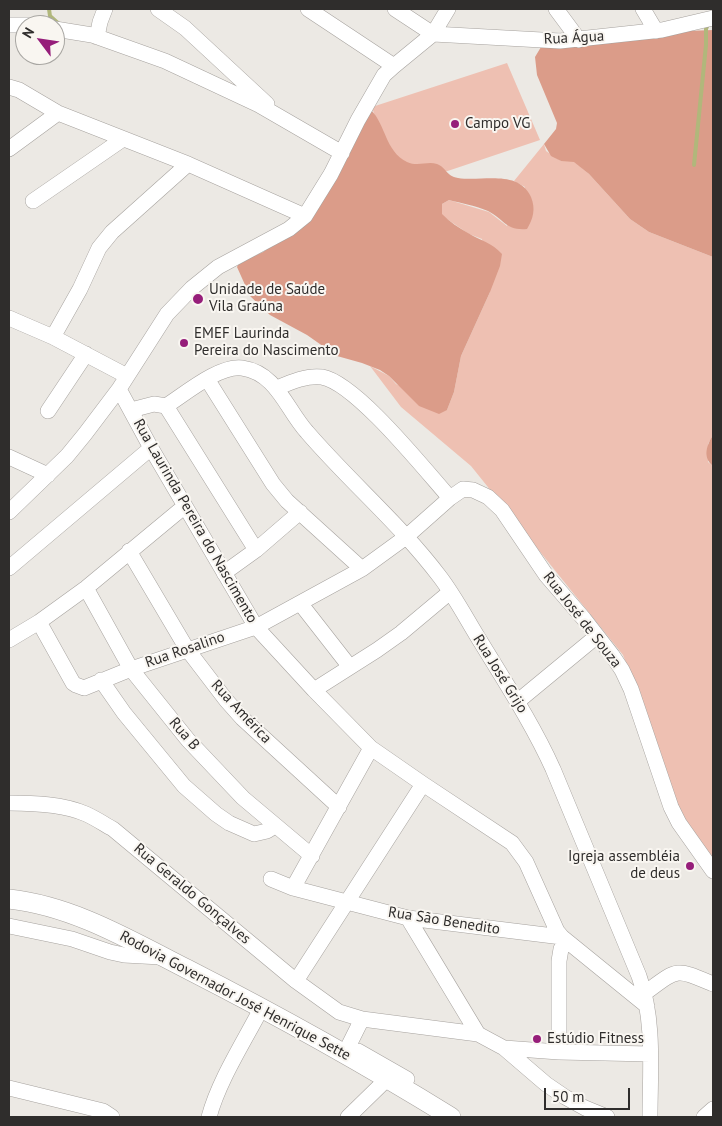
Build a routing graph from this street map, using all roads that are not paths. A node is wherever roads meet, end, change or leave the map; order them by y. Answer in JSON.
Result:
{"nodes":[{"id":1,"x":105,"y":9,"type":"edge"},
{"id":2,"x":158,"y":9,"type":"edge"},
{"id":3,"x":308,"y":9,"type":"edge"},
{"id":4,"x":395,"y":9,"type":"edge"},
{"id":5,"x":448,"y":9,"type":"edge"},
{"id":6,"x":556,"y":9,"type":"edge"},
{"id":7,"x":643,"y":9,"type":"edge"},
{"id":8,"x":713,"y":18,"type":"edge"},
{"id":9,"x":65,"y":31,"type":"edge"},
{"id":10,"x":656,"y":31,"type":"junction"},
{"id":11,"x":433,"y":34,"type":"junction"},
{"id":12,"x":98,"y":37,"type":"junction"},
{"id":13,"x":579,"y":40,"type":"junction"},
{"id":14,"x":394,"y":66,"type":"junction"},
{"id":15,"x":9,"y":87,"type":"edge"},
{"id":16,"x":58,"y":112,"type":"junction"},
{"id":17,"x":283,"y":118,"type":"junction"},
{"id":18,"x":123,"y":139,"type":"junction"},
{"id":19,"x":9,"y":149,"type":"edge"},
{"id":20,"x":342,"y":153,"type":"junction"},
{"id":21,"x":188,"y":164,"type":"junction"},
{"id":22,"x":33,"y":201,"type":"dead end"},
{"id":23,"x":305,"y":216,"type":"junction"},
{"id":24,"x":9,"y":318,"type":"edge"},
{"id":25,"x":52,"y":337,"type":"junction"},
{"id":26,"x":86,"y":354,"type":"junction"},
{"id":27,"x":127,"y":376,"type":"junction"},
{"id":28,"x":207,"y":379,"type":"junction"},
{"id":29,"x":277,"y":388,"type":"junction"},
{"id":30,"x":119,"y":389,"type":"junction"},
{"id":31,"x":166,"y":406,"type":"junction"},
{"id":32,"x":131,"y":410,"type":"junction"},
{"id":33,"x":48,"y":411,"type":"dead end"},
{"id":34,"x":151,"y":448,"type":"junction"},
{"id":35,"x":9,"y":457,"type":"edge"},
{"id":36,"x":48,"y":475,"type":"junction"},
{"id":37,"x":450,"y":498,"type":"junction"},
{"id":38,"x":185,"y":506,"type":"junction"},
{"id":39,"x":9,"y":512,"type":"edge"},
{"id":40,"x":300,"y":512,"type":"junction"},
{"id":41,"x":406,"y":537,"type":"junction"},
{"id":42,"x":256,"y":550,"type":"junction"},
{"id":43,"x":129,"y":552,"type":"junction"},
{"id":44,"x":9,"y":568,"type":"edge"},
{"id":45,"x":362,"y":569,"type":"junction"},
{"id":46,"x":224,"y":573,"type":"junction"},
{"id":47,"x":86,"y":588,"type":"junction"},
{"id":48,"x":450,"y":592,"type":"junction"},
{"id":49,"x":300,"y":603,"type":"junction"},
{"id":50,"x":39,"y":622,"type":"junction"},
{"id":51,"x":256,"y":627,"type":"junction"},
{"id":52,"x":597,"y":636,"type":"junction"},
{"id":53,"x":9,"y":640,"type":"edge"},
{"id":54,"x":187,"y":650,"type":"junction"},
{"id":55,"x":350,"y":667,"type":"junction"},
{"id":56,"x":131,"y":669,"type":"junction"},
{"id":57,"x":101,"y":680,"type":"junction"},
{"id":58,"x":314,"y":690,"type":"junction"},
{"id":59,"x":517,"y":702,"type":"junction"},
{"id":60,"x":371,"y":748,"type":"junction"},
{"id":61,"x":422,"y":784,"type":"junction"},
{"id":62,"x":9,"y":803,"type":"edge"},
{"id":63,"x":339,"y":807,"type":"junction"},
{"id":64,"x":274,"y":826,"type":"junction"},
{"id":65,"x":312,"y":856,"type":"junction"},
{"id":66,"x":713,"y":871,"type":"edge"},
{"id":67,"x":271,"y":879,"type":"dead end"},
{"id":68,"x":292,"y":888,"type":"junction"},
{"id":69,"x":9,"y":899,"type":"edge"},
{"id":70,"x":348,"y":902,"type":"junction"},
{"id":71,"x":408,"y":918,"type":"junction"},
{"id":72,"x":9,"y":926,"type":"edge"},
{"id":73,"x":565,"y":940,"type":"junction"},
{"id":74,"x":164,"y":957,"type":"junction"},
{"id":75,"x":296,"y":981,"type":"junction"},
{"id":76,"x":713,"y":984,"type":"edge"},
{"id":77,"x":646,"y":999,"type":"junction"},
{"id":78,"x":262,"y":1007,"type":"junction"},
{"id":79,"x":362,"y":1019,"type":"junction"},
{"id":80,"x":478,"y":1034,"type":"junction"},
{"id":81,"x":504,"y":1048,"type":"junction"},
{"id":82,"x":349,"y":1051,"type":"junction"},
{"id":83,"x":559,"y":1052,"type":"junction"},
{"id":84,"x":650,"y":1054,"type":"junction"},
{"id":85,"x":388,"y":1078,"type":"junction"},
{"id":86,"x":407,"y":1079,"type":"dead end"},
{"id":87,"x":9,"y":1088,"type":"edge"},
{"id":88,"x":713,"y":1109,"type":"edge"},
{"id":89,"x":112,"y":1117,"type":"edge"},
{"id":90,"x":209,"y":1117,"type":"edge"},
{"id":91,"x":348,"y":1117,"type":"edge"},
{"id":92,"x":451,"y":1117,"type":"edge"},
{"id":93,"x":607,"y":1117,"type":"edge"},
{"id":94,"x":650,"y":1117,"type":"edge"},
{"id":95,"x":704,"y":1117,"type":"edge"}],
"edges":[{"from":1,"to":12,"type":"street"},
{"from":2,"to":17,"type":"street"},
{"from":3,"to":14,"type":"street"},
{"from":4,"to":11,"type":"street"},
{"from":5,"to":11,"type":"street"},
{"from":6,"to":13,"type":"street"},
{"from":7,"to":10,"type":"street"},
{"from":8,"to":10,"type":"street","name":"Rua Água"},
{"from":9,"to":12,"type":"street"},
{"from":10,"to":13,"type":"street","name":"Rua Água"},
{"from":11,"to":13,"type":"street","name":"Rua Água"},
{"from":11,"to":14,"type":"street"},
{"from":12,"to":17,"type":"street"},
{"from":14,"to":20,"type":"street"},
{"from":15,"to":16,"type":"street"},
{"from":16,"to":18,"type":"street"},
{"from":16,"to":19,"type":"street"},
{"from":17,"to":20,"type":"street"},
{"from":18,"to":21,"type":"street"},
{"from":18,"to":22,"type":"street"},
{"from":20,"to":23,"type":"street"},
{"from":21,"to":23,"type":"street"},
{"from":21,"to":25,"type":"street"},
{"from":23,"to":27,"type":"street"},
{"from":24,"to":25,"type":"street"},
{"from":25,"to":26,"type":"street"},
{"from":26,"to":27,"type":"street"},
{"from":26,"to":33,"type":"street"},
{"from":27,"to":30,"type":"street"},
{"from":28,"to":29,"type":"street"},
{"from":28,"to":31,"type":"street"},
{"from":28,"to":40,"type":"street"},
{"from":29,"to":37,"type":"street"},
{"from":29,"to":41,"type":"street","name":"Rua José Grijo"},
{"from":30,"to":32,"type":"street","name":"Rua Laurinda Pereira do Nascimento"},
{"from":30,"to":36,"type":"street"},
{"from":31,"to":32,"type":"street"},
{"from":31,"to":42,"type":"street"},
{"from":32,"to":34,"type":"street","name":"Rua Laurinda Pereira do Nascimento"},
{"from":34,"to":38,"type":"street","name":"Rua Laurinda Pereira do Nascimento"},
{"from":34,"to":44,"type":"street"},
{"from":35,"to":36,"type":"street"},
{"from":36,"to":39,"type":"street"},
{"from":37,"to":41,"type":"street","name":"Rua José de Souza"},
{"from":37,"to":52,"type":"street","name":"Rua José de Souza"},
{"from":38,"to":43,"type":"street"},
{"from":38,"to":46,"type":"street","name":"Rua Laurinda Pereira do Nascimento"},
{"from":40,"to":42,"type":"street"},
{"from":40,"to":45,"type":"street"},
{"from":41,"to":45,"type":"street","name":"Rua Rosalino"},
{"from":41,"to":48,"type":"street","name":"Rua José Grijo"},
{"from":42,"to":46,"type":"street"},
{"from":43,"to":47,"type":"street"},
{"from":43,"to":54,"type":"street","name":"Rua América"},
{"from":45,"to":49,"type":"street","name":"Rua Rosalino"},
{"from":46,"to":51,"type":"street","name":"Rua Laurinda Pereira do Nascimento"},
{"from":47,"to":50,"type":"street"},
{"from":47,"to":56,"type":"street","name":"Rua B"},
{"from":48,"to":55,"type":"street"},
{"from":48,"to":59,"type":"street","name":"Rua José Grijo"},
{"from":49,"to":51,"type":"street","name":"Rua Rosalino"},
{"from":49,"to":55,"type":"street"},
{"from":50,"to":53,"type":"street"},
{"from":50,"to":57,"type":"street","name":"Rua Rosalino"},
{"from":51,"to":54,"type":"street","name":"Rua Rosalino"},
{"from":51,"to":58,"type":"street","name":"Rua Laurinda Pereira do Nascimento"},
{"from":52,"to":59,"type":"street"},
{"from":52,"to":66,"type":"street","name":"Rua José de Souza"},
{"from":54,"to":56,"type":"street","name":"Rua Rosalino"},
{"from":54,"to":63,"type":"street","name":"Rua América"},
{"from":55,"to":58,"type":"street"},
{"from":56,"to":57,"type":"street","name":"Rua Rosalino"},
{"from":56,"to":64,"type":"street","name":"Rua B"},
{"from":57,"to":64,"type":"street"},
{"from":58,"to":60,"type":"street","name":"Rua Laurinda Pereira do Nascimento"},
{"from":59,"to":77,"type":"street","name":"Rua José Grijo"},
{"from":60,"to":61,"type":"street","name":"Rua Laurinda Pereira do Nascimento"},
{"from":60,"to":63,"type":"street"},
{"from":61,"to":70,"type":"street"},
{"from":61,"to":73,"type":"street","name":"Rua Laurinda Pereira do Nascimento"},
{"from":62,"to":75,"type":"street","name":"Rua Geraldo Gonçalves"},
{"from":63,"to":65,"type":"street"},
{"from":64,"to":65,"type":"street","name":"Rua B"},
{"from":65,"to":68,"type":"street"},
{"from":67,"to":68,"type":"street","name":"Rua São Benedito"},
{"from":68,"to":70,"type":"street","name":"Rua São Benedito"},
{"from":69,"to":74,"type":"main road","name":"Rodovia Governador José Henrique Sette"},
{"from":70,"to":71,"type":"street","name":"Rua São Benedito"},
{"from":70,"to":75,"type":"street"},
{"from":71,"to":73,"type":"street","name":"Rua São Benedito"},
{"from":71,"to":80,"type":"street"},
{"from":72,"to":74,"type":"street"},
{"from":73,"to":77,"type":"street","name":"Rua Laurinda Pereira do Nascimento"},
{"from":73,"to":83,"type":"street"},
{"from":74,"to":78,"type":"main road","name":"Rodovia Governador José Henrique Sette"},
{"from":75,"to":79,"type":"street","name":"Rua Geraldo Gonçalves"},
{"from":76,"to":77,"type":"street"},
{"from":77,"to":84,"type":"street"},
{"from":78,"to":82,"type":"main road","name":"Rodovia Governador José Henrique Sette"},
{"from":78,"to":90,"type":"street"},
{"from":79,"to":80,"type":"street","name":"Rua Geraldo Gonçalves"},
{"from":79,"to":82,"type":"street"},
{"from":80,"to":81,"type":"street"},
{"from":81,"to":83,"type":"street"},
{"from":81,"to":93,"type":"street"},
{"from":82,"to":85,"type":"main road","name":"Rodovia Governador José Henrique Sette"},
{"from":82,"to":86,"type":"street"},
{"from":83,"to":84,"type":"street"},
{"from":84,"to":94,"type":"street"},
{"from":85,"to":91,"type":"street"},
{"from":85,"to":92,"type":"main road","name":"Rodovia Governador José Henrique Sette"},
{"from":87,"to":89,"type":"street"},
{"from":88,"to":95,"type":"street"}]}
